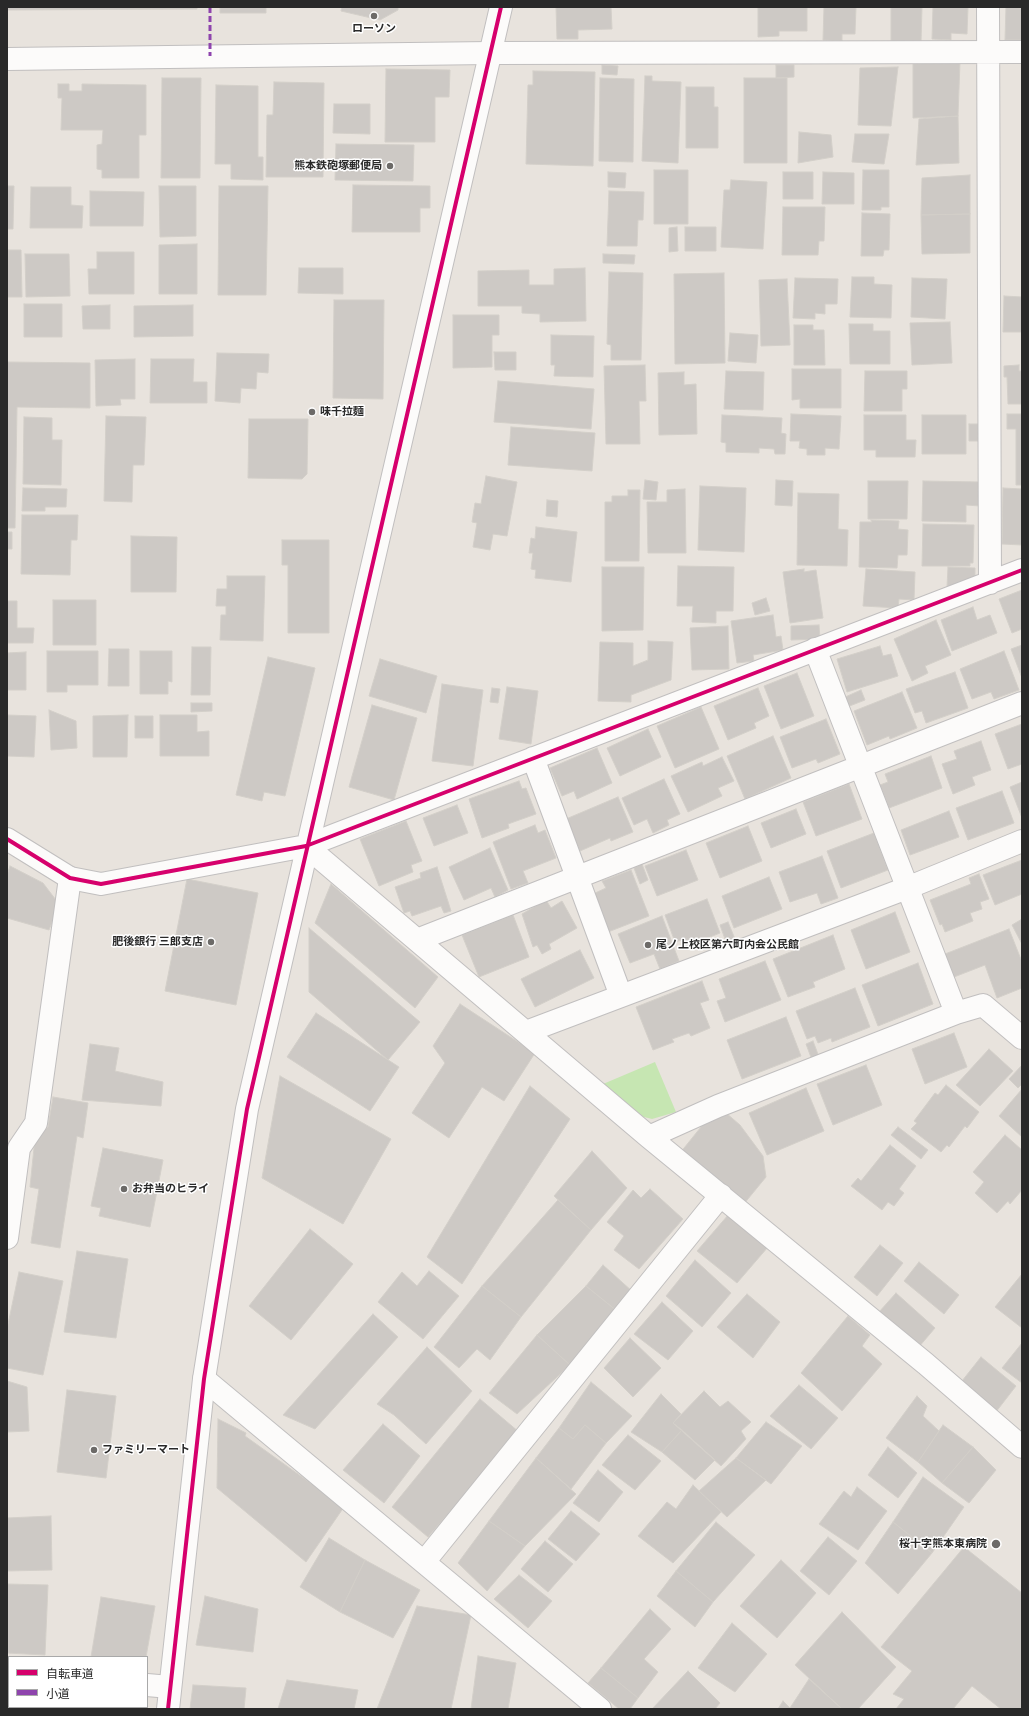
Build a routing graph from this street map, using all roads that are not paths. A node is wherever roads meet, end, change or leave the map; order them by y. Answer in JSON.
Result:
{"nodes":[{"id":1,"x":501,"y":7,"type":"edge"},
{"id":2,"x":988,"y":7,"type":"edge"},
{"id":3,"x":988,"y":52,"type":"junction"},
{"id":4,"x":1022,"y":52,"type":"edge"},
{"id":5,"x":490,"y":53,"type":"junction"},
{"id":6,"x":7,"y":59,"type":"edge"},
{"id":7,"x":1022,"y":570,"type":"edge"},
{"id":8,"x":990,"y":583,"type":"junction"},
{"id":9,"x":815,"y":649,"type":"junction"},
{"id":10,"x":1022,"y":703,"type":"edge"},
{"id":11,"x":533,"y":758,"type":"junction"},
{"id":12,"x":860,"y":766,"type":"junction"},
{"id":13,"x":7,"y":839,"type":"edge"},
{"id":14,"x":1022,"y":841,"type":"edge"},
{"id":15,"x":306,"y":846,"type":"junction"},
{"id":16,"x":578,"y":877,"type":"junction"},
{"id":17,"x":70,"y":878,"type":"junction"},
{"id":18,"x":907,"y":888,"type":"junction"},
{"id":19,"x":417,"y":940,"type":"junction"},
{"id":20,"x":622,"y":996,"type":"junction"},
{"id":21,"x":956,"y":1013,"type":"junction"},
{"id":22,"x":526,"y":1032,"type":"junction"},
{"id":23,"x":1022,"y":1038,"type":"edge"},
{"id":24,"x":649,"y":1137,"type":"junction"},
{"id":25,"x":721,"y":1195,"type":"junction"},
{"id":26,"x":7,"y":1238,"type":"edge"},
{"id":27,"x":204,"y":1379,"type":"junction"},
{"id":28,"x":1022,"y":1447,"type":"edge"},
{"id":29,"x":424,"y":1562,"type":"junction"},
{"id":30,"x":148,"y":1685,"type":"edge"},
{"id":31,"x":170,"y":1687,"type":"junction"},
{"id":32,"x":168,"y":1709,"type":"edge"},
{"id":33,"x":600,"y":1709,"type":"edge"}],
"edges":[{"from":1,"to":5,"type":"street"},
{"from":2,"to":3,"type":"street"},
{"from":3,"to":4,"type":"street"},
{"from":3,"to":5,"type":"street"},
{"from":3,"to":8,"type":"street"},
{"from":5,"to":6,"type":"street"},
{"from":5,"to":15,"type":"street"},
{"from":7,"to":8,"type":"street"},
{"from":8,"to":9,"type":"street"},
{"from":9,"to":11,"type":"street"},
{"from":9,"to":12,"type":"street"},
{"from":10,"to":12,"type":"street"},
{"from":11,"to":15,"type":"street"},
{"from":11,"to":16,"type":"street"},
{"from":12,"to":16,"type":"street"},
{"from":12,"to":18,"type":"street"},
{"from":13,"to":17,"type":"street"},
{"from":14,"to":18,"type":"street"},
{"from":15,"to":17,"type":"street"},
{"from":15,"to":19,"type":"street"},
{"from":15,"to":27,"type":"street"},
{"from":16,"to":19,"type":"street"},
{"from":16,"to":20,"type":"street"},
{"from":17,"to":26,"type":"street"},
{"from":18,"to":20,"type":"street"},
{"from":18,"to":21,"type":"street"},
{"from":19,"to":22,"type":"street"},
{"from":20,"to":22,"type":"street"},
{"from":21,"to":23,"type":"street"},
{"from":21,"to":24,"type":"street"},
{"from":22,"to":24,"type":"street"},
{"from":24,"to":25,"type":"street"},
{"from":25,"to":28,"type":"street"},
{"from":25,"to":29,"type":"street"},
{"from":27,"to":29,"type":"street"},
{"from":27,"to":31,"type":"street"},
{"from":29,"to":33,"type":"street"},
{"from":30,"to":31,"type":"street"},
{"from":31,"to":32,"type":"street"}]}
